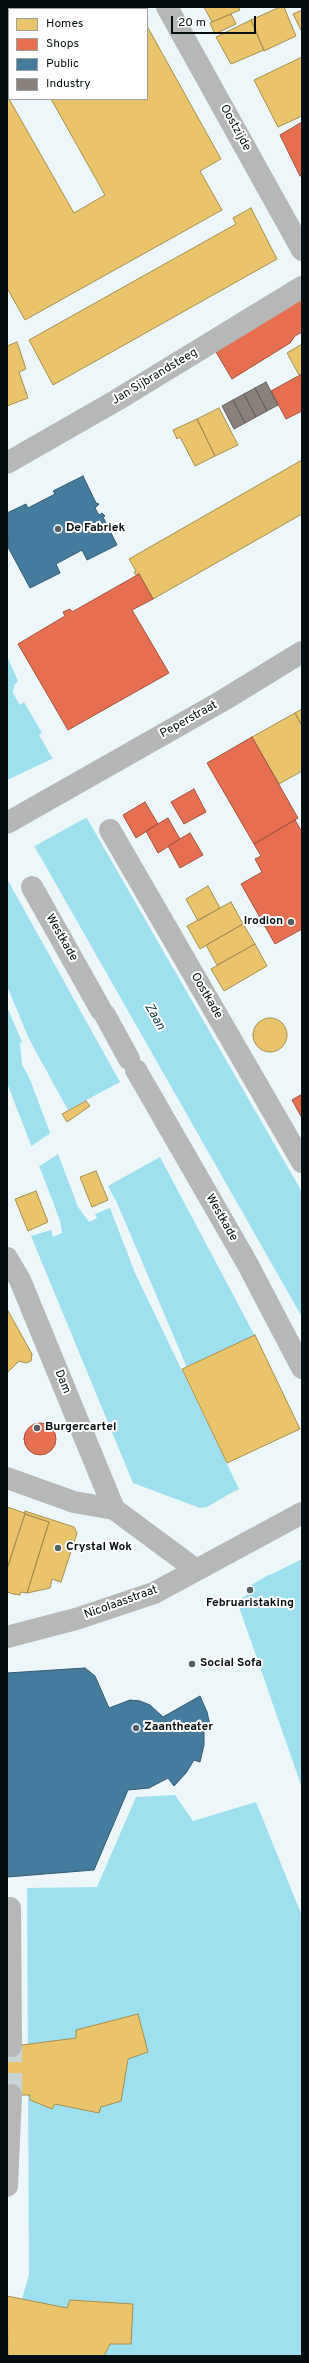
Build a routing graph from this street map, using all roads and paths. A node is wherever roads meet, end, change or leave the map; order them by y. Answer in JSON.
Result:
{"nodes":[{"id":1,"x":167,"y":7,"type":"edge"},
{"id":2,"x":302,"y":250,"type":"edge"},
{"id":3,"x":302,"y":287,"type":"edge"},
{"id":4,"x":7,"y":463,"type":"edge"},
{"id":5,"x":302,"y":652,"type":"edge"},
{"id":6,"x":7,"y":823,"type":"edge"},
{"id":7,"x":110,"y":830,"type":"dead end"},
{"id":8,"x":32,"y":887,"type":"dead end"},
{"id":9,"x":302,"y":1162,"type":"edge"},
{"id":10,"x":7,"y":1258,"type":"edge"},
{"id":11,"x":302,"y":1368,"type":"edge"},
{"id":12,"x":7,"y":1478,"type":"edge"},
{"id":13,"x":114,"y":1509,"type":"junction"},
{"id":14,"x":302,"y":1513,"type":"edge"},
{"id":15,"x":195,"y":1569,"type":"junction"},
{"id":16,"x":7,"y":1637,"type":"edge"},
{"id":17,"x":10,"y":1908,"type":"dead end"},
{"id":18,"x":9,"y":2021,"type":"edge"},
{"id":19,"x":11,"y":2046,"type":"dead end"},
{"id":20,"x":11,"y":2095,"type":"dead end"},
{"id":21,"x":7,"y":2186,"type":"edge"}],
"edges":[{"from":1,"to":2,"type":"street","name":"Oostzijde"},
{"from":3,"to":4,"type":"street","name":"Jan Sijbrandsteeg"},
{"from":5,"to":6,"type":"street","name":"Peperstraat"},
{"from":7,"to":9,"type":"street","name":"Oostkade"},
{"from":8,"to":11,"type":"street","name":"Westkade"},
{"from":10,"to":13,"type":"street","name":"Dam"},
{"from":12,"to":13,"type":"street"},
{"from":13,"to":15,"type":"street"},
{"from":14,"to":15,"type":"street","name":"Nicolaasstraat"},
{"from":15,"to":16,"type":"street","name":"Nicolaasstraat"},
{"from":17,"to":18,"type":"street"},
{"from":18,"to":19,"type":"street"},
{"from":20,"to":21,"type":"street"}]}
